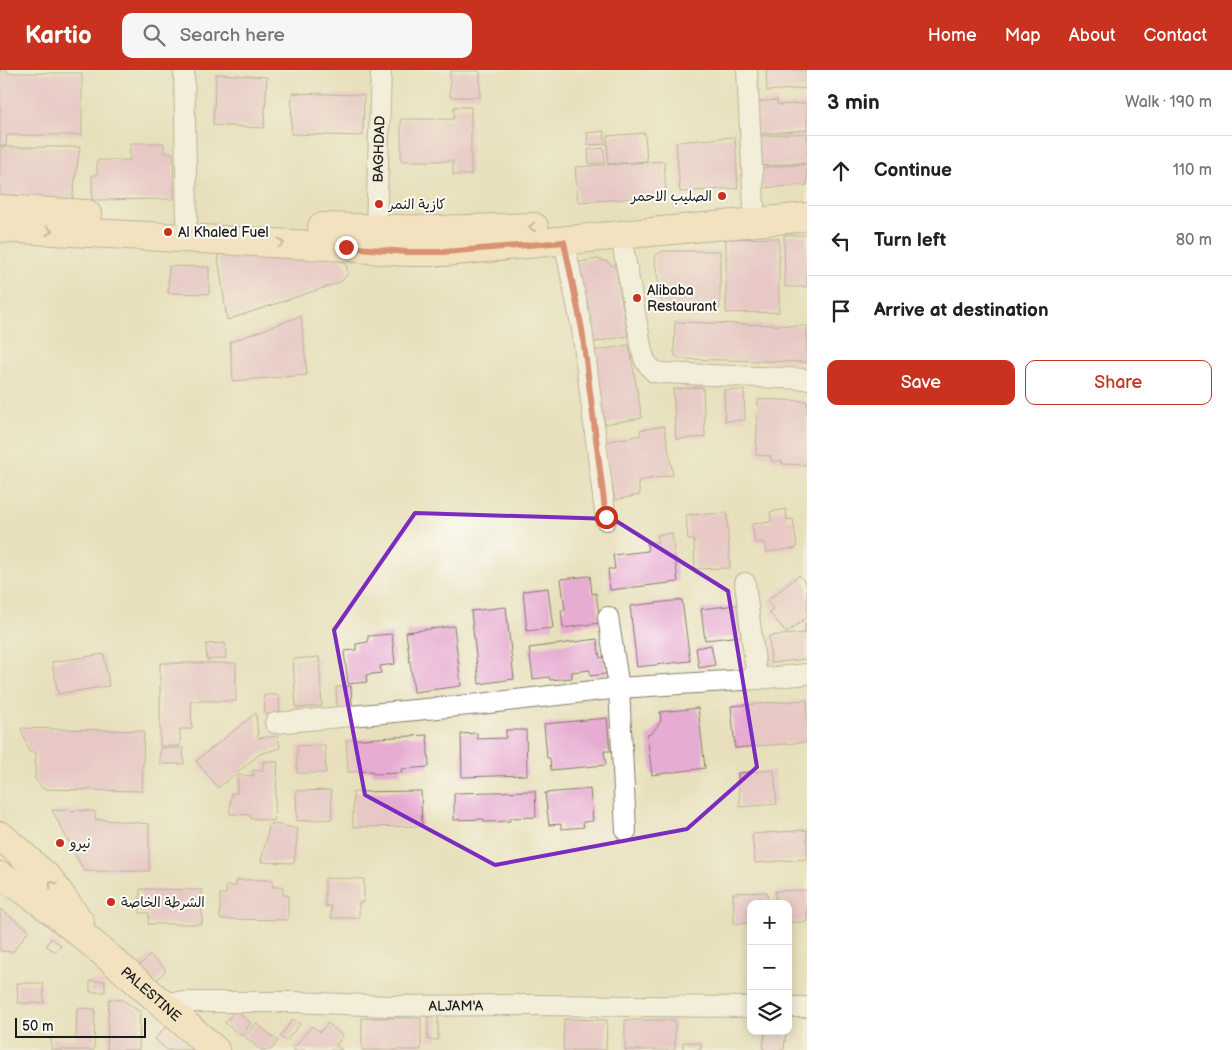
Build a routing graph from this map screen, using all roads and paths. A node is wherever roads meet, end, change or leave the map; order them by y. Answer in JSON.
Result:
{"nodes":[{"id":1,"x":184,"y":70,"type":"edge"},
{"id":2,"x":381,"y":70,"type":"edge"},
{"id":3,"x":747,"y":70,"type":"edge"},
{"id":4,"x":807,"y":203,"type":"edge"},
{"id":5,"x":754,"y":207,"type":"junction"},
{"id":6,"x":0,"y":209,"type":"edge"},
{"id":7,"x":807,"y":217,"type":"edge"},
{"id":8,"x":187,"y":220,"type":"junction"},
{"id":9,"x":0,"y":228,"type":"edge"},
{"id":10,"x":376,"y":229,"type":"junction"},
{"id":11,"x":621,"y":236,"type":"junction"},
{"id":12,"x":564,"y":242,"type":"junction"},
{"id":13,"x":807,"y":379,"type":"edge"},
{"id":14,"x":606,"y":520,"type":"dead end"},
{"id":15,"x":745,"y":584,"type":"dead end"},
{"id":16,"x":608,"y":618,"type":"dead end"},
{"id":17,"x":807,"y":674,"type":"edge"},
{"id":18,"x":757,"y":680,"type":"junction"},
{"id":19,"x":619,"y":688,"type":"junction"},
{"id":20,"x":275,"y":724,"type":"dead end"},
{"id":21,"x":626,"y":831,"type":"dead end"},
{"id":22,"x":0,"y":838,"type":"edge"},
{"id":23,"x":0,"y":876,"type":"edge"},
{"id":24,"x":87,"y":939,"type":"junction"},
{"id":25,"x":160,"y":1002,"type":"junction"},
{"id":26,"x":747,"y":1007,"type":"edge"},
{"id":27,"x":792,"y":1007,"type":"edge"},
{"id":28,"x":807,"y":1007,"type":"edge"},
{"id":29,"x":215,"y":1050,"type":"edge"}],
"edges":[{"from":1,"to":8,"type":"street"},
{"from":2,"to":10,"type":"street","name":"BAGHDAD"},
{"from":3,"to":5,"type":"street"},
{"from":4,"to":5,"type":"street"},
{"from":5,"to":10,"type":"street","one_way":true},
{"from":6,"to":8,"type":"street"},
{"from":7,"to":11,"type":"street"},
{"from":8,"to":10,"type":"street"},
{"from":9,"to":12,"type":"street","one_way":true},
{"from":11,"to":12,"type":"street"},
{"from":11,"to":13,"type":"street"},
{"from":12,"to":14,"type":"street"},
{"from":15,"to":18,"type":"street"},
{"from":16,"to":19,"type":"street"},
{"from":17,"to":18,"type":"street"},
{"from":18,"to":19,"type":"street"},
{"from":19,"to":20,"type":"street"},
{"from":19,"to":21,"type":"street"},
{"from":24,"to":22,"type":"street","one_way":true},
{"from":23,"to":24,"type":"street","name":"PALESTINE"},
{"from":24,"to":25,"type":"street","name":"PALESTINE"},
{"from":25,"to":26,"type":"street","name":"ALJAM'A"},
{"from":25,"to":29,"type":"street","name":"PALESTINE"},
{"from":27,"to":28,"type":"street"}]}
